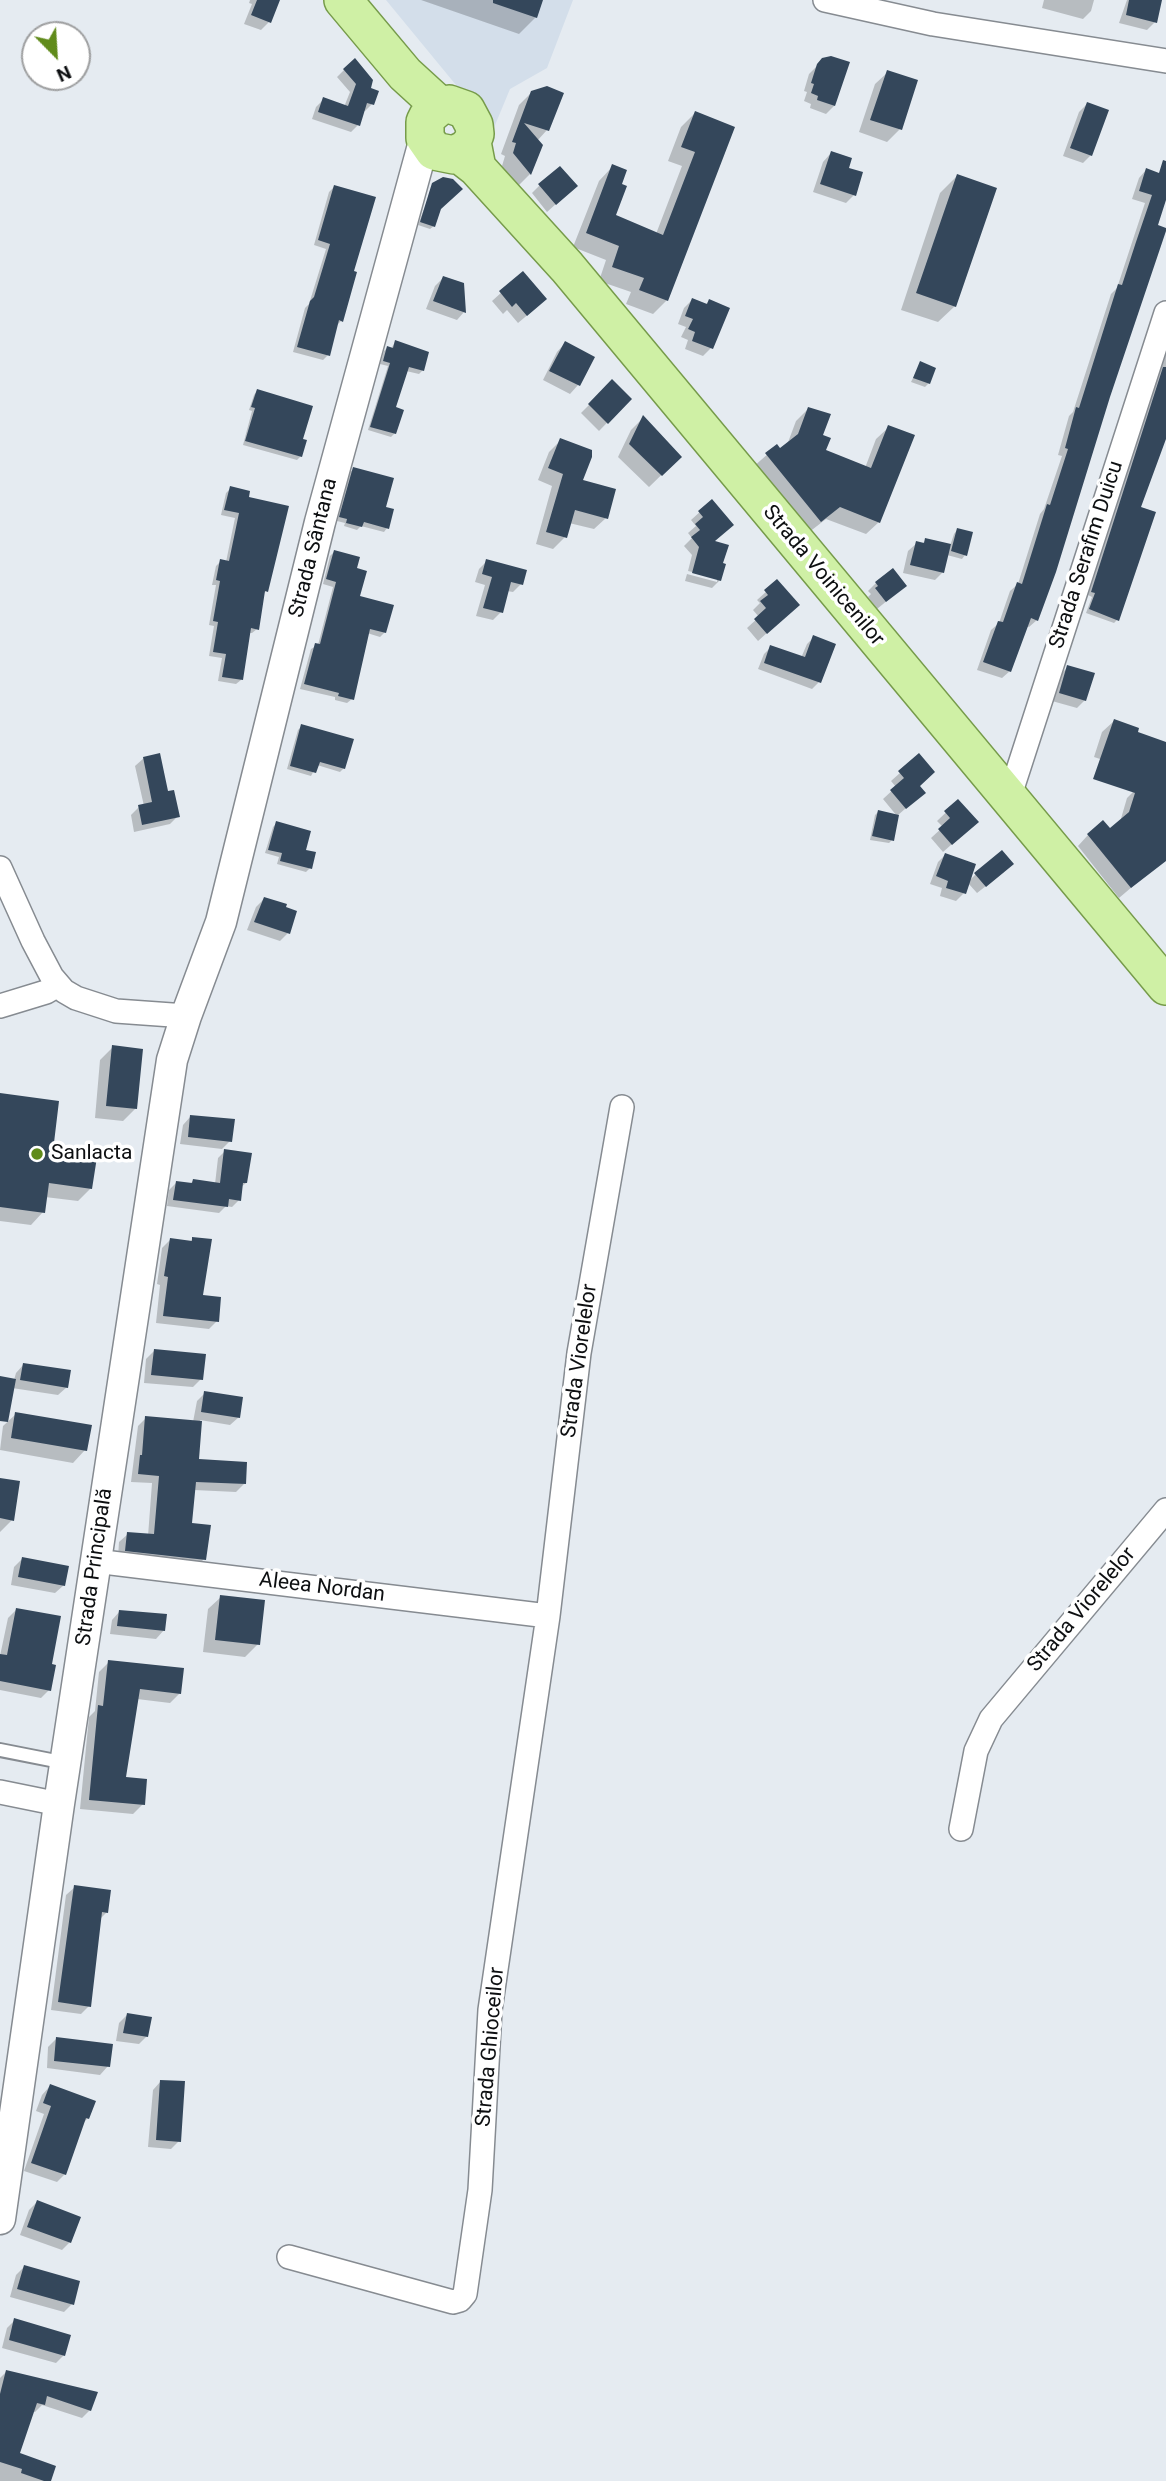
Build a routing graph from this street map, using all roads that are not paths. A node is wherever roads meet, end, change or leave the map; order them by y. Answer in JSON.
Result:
{"nodes":[{"id":1,"x":342,"y":0,"type":"edge"},
{"id":2,"x":825,"y":0,"type":"edge"},
{"id":3,"x":1166,"y":61,"type":"edge"},
{"id":4,"x":450,"y":140,"type":"junction"},
{"id":5,"x":1166,"y":313,"type":"edge"},
{"id":6,"x":1009,"y":798,"type":"junction"},
{"id":7,"x":0,"y":868,"type":"edge"},
{"id":8,"x":221,"y":922,"type":"joint"},
{"id":9,"x":58,"y":985,"type":"junction"},
{"id":10,"x":1166,"y":986,"type":"edge"},
{"id":11,"x":0,"y":1006,"type":"edge"},
{"id":12,"x":186,"y":1016,"type":"junction"},
{"id":13,"x":621,"y":1107,"type":"dead end"},
{"id":14,"x":1166,"y":1510,"type":"edge"},
{"id":15,"x":95,"y":1561,"type":"junction"},
{"id":16,"x":548,"y":1616,"type":"junction"},
{"id":17,"x":0,"y":1750,"type":"edge"},
{"id":18,"x":66,"y":1763,"type":"junction"},
{"id":19,"x":0,"y":1792,"type":"edge"},
{"id":20,"x":59,"y":1804,"type":"junction"},
{"id":21,"x":961,"y":1829,"type":"dead end"},
{"id":22,"x":0,"y":2219,"type":"edge"},
{"id":23,"x":289,"y":2257,"type":"dead end"}],
"edges":[{"from":1,"to":4,"type":"main road","name":"Strada Voinicenilor"},
{"from":2,"to":3,"type":"street"},
{"from":4,"to":6,"type":"main road","name":"Strada Voinicenilor"},
{"from":4,"to":8,"type":"street","name":"Strada Sântana"},
{"from":5,"to":6,"type":"street","name":"Strada Serafim Duicu"},
{"from":6,"to":10,"type":"main road","name":"Strada Voinicenilor"},
{"from":7,"to":9,"type":"street"},
{"from":8,"to":12,"type":"street","name":"Strada Principală"},
{"from":9,"to":11,"type":"street"},
{"from":9,"to":12,"type":"street"},
{"from":12,"to":15,"type":"street","name":"Strada Principală"},
{"from":13,"to":16,"type":"street","name":"Strada Viorelelor"},
{"from":14,"to":21,"type":"street","name":"Strada Viorelelor"},
{"from":15,"to":16,"type":"street","name":"Aleea Nordan"},
{"from":15,"to":18,"type":"street","name":"Strada Principală"},
{"from":16,"to":23,"type":"street","name":"Strada Ghioceilor"},
{"from":17,"to":18,"type":"lane"},
{"from":18,"to":20,"type":"street","name":"Strada Principală"},
{"from":19,"to":20,"type":"street"},
{"from":20,"to":22,"type":"street","name":"Strada Principală"}]}
